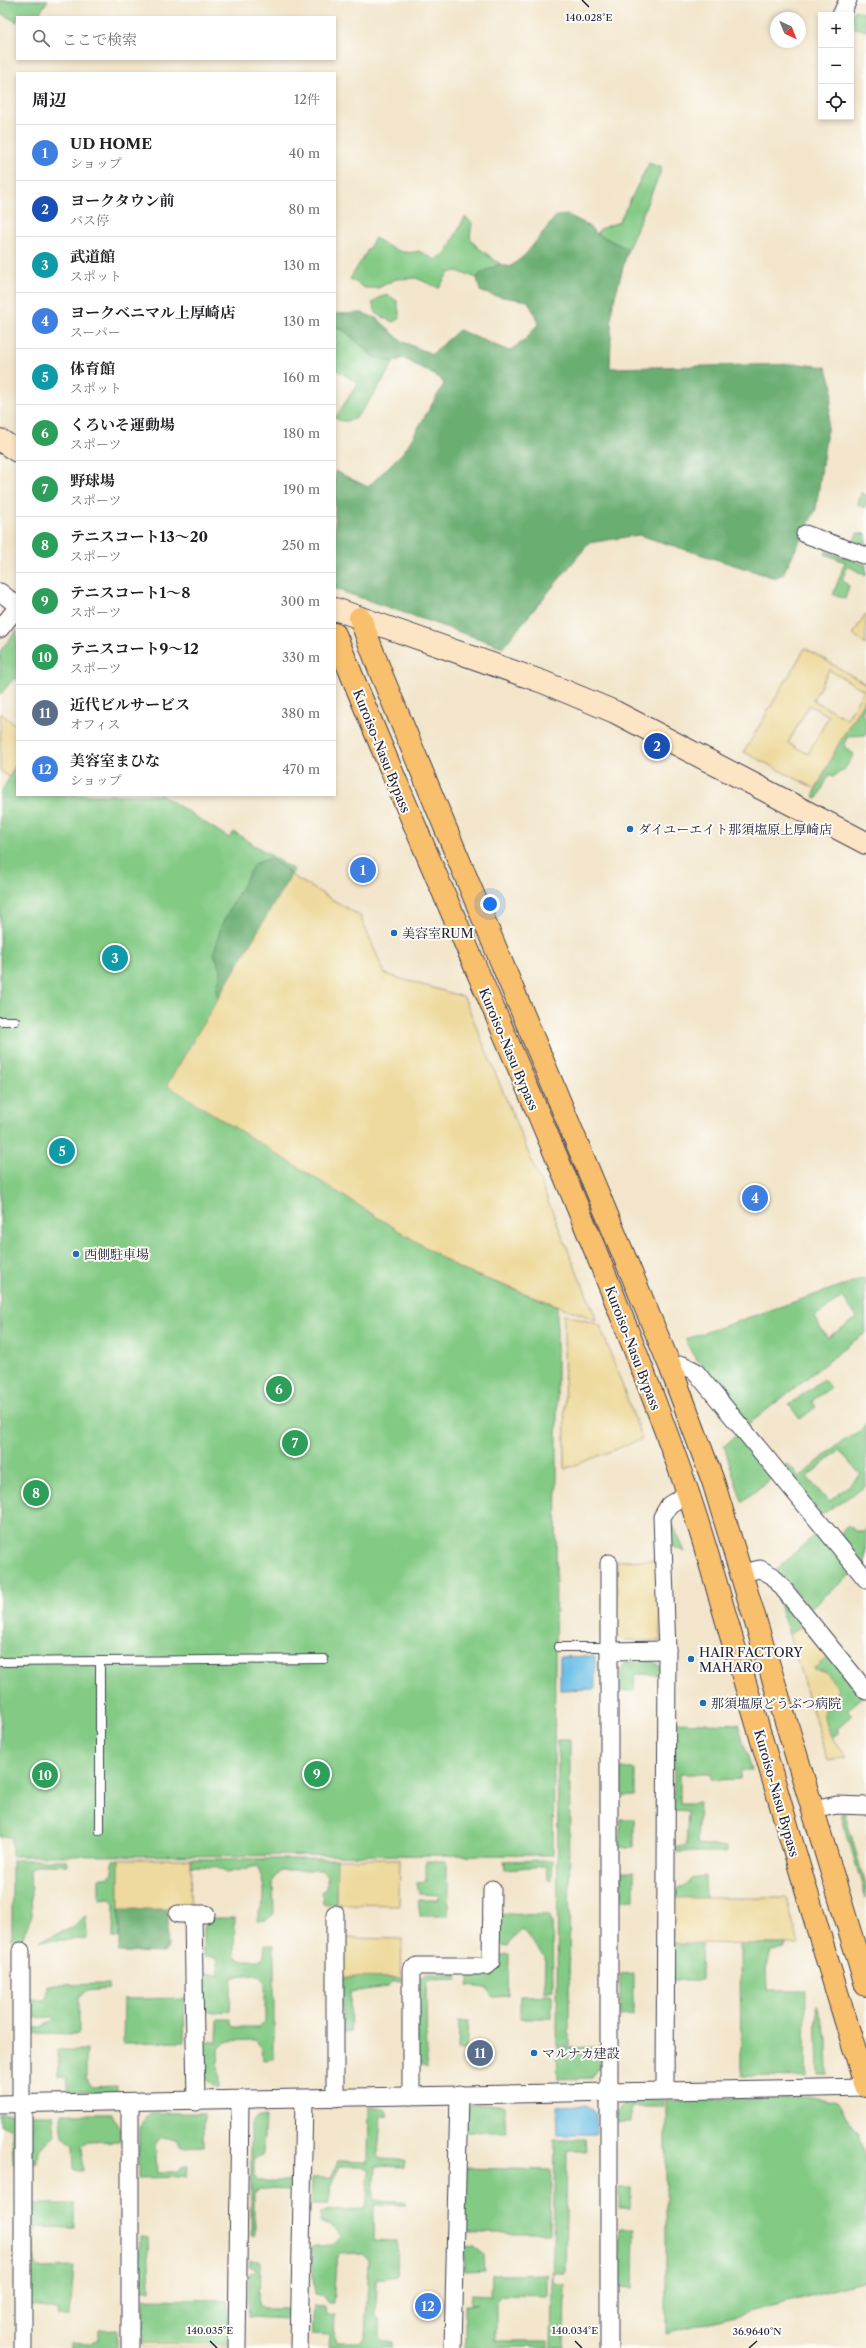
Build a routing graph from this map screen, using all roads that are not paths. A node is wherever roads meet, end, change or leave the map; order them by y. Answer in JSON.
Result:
{"nodes":[{"id":1,"x":848,"y":0,"type":"edge"},
{"id":2,"x":842,"y":12,"type":"edge"},
{"id":3,"x":0,"y":440,"type":"edge"},
{"id":4,"x":16,"y":450,"type":"edge"},
{"id":5,"x":805,"y":534,"type":"dead end"},
{"id":6,"x":866,"y":556,"type":"edge"},
{"id":7,"x":0,"y":592,"type":"edge"},
{"id":8,"x":16,"y":604,"type":"edge"},
{"id":9,"x":16,"y":609,"type":"edge"},
{"id":10,"x":336,"y":609,"type":"edge"},
{"id":11,"x":360,"y":618,"type":"junction"},
{"id":12,"x":0,"y":629,"type":"edge"},
{"id":13,"x":336,"y":636,"type":"edge"},
{"id":14,"x":866,"y":843,"type":"edge"},
{"id":15,"x":0,"y":1021,"type":"edge"},
{"id":16,"x":15,"y":1021,"type":"dead end"},
{"id":17,"x":670,"y":1366,"type":"junction"},
{"id":18,"x":688,"y":1493,"type":"junction"},
{"id":19,"x":609,"y":1563,"type":"dead end"},
{"id":20,"x":741,"y":1573,"type":"junction"},
{"id":21,"x":866,"y":1579,"type":"edge"},
{"id":22,"x":558,"y":1647,"type":"dead end"},
{"id":23,"x":609,"y":1649,"type":"junction"},
{"id":24,"x":667,"y":1650,"type":"junction"},
{"id":25,"x":324,"y":1659,"type":"dead end"},
{"id":26,"x":100,"y":1661,"type":"junction"},
{"id":27,"x":0,"y":1662,"type":"edge"},
{"id":28,"x":866,"y":1691,"type":"edge"},
{"id":29,"x":866,"y":1806,"type":"edge"},
{"id":30,"x":813,"y":1810,"type":"junction"},
{"id":31,"x":100,"y":1831,"type":"dead end"},
{"id":32,"x":492,"y":1889,"type":"dead end"},
{"id":33,"x":192,"y":1914,"type":"dead end"},
{"id":34,"x":335,"y":1914,"type":"dead end"},
{"id":35,"x":21,"y":1951,"type":"dead end"},
{"id":36,"x":866,"y":1985,"type":"edge"},
{"id":37,"x":866,"y":2086,"type":"edge"},
{"id":38,"x":665,"y":2089,"type":"junction"},
{"id":39,"x":608,"y":2091,"type":"junction"},
{"id":40,"x":459,"y":2094,"type":"junction"},
{"id":41,"x":411,"y":2096,"type":"junction"},
{"id":42,"x":335,"y":2098,"type":"junction"},
{"id":43,"x":304,"y":2100,"type":"junction"},
{"id":44,"x":240,"y":2101,"type":"junction"},
{"id":45,"x":196,"y":2102,"type":"junction"},
{"id":46,"x":130,"y":2103,"type":"junction"},
{"id":47,"x":0,"y":2104,"type":"edge"},
{"id":48,"x":22,"y":2104,"type":"junction"},
{"id":49,"x":23,"y":2348,"type":"edge"},
{"id":50,"x":130,"y":2348,"type":"edge"},
{"id":51,"x":237,"y":2348,"type":"edge"},
{"id":52,"x":299,"y":2348,"type":"edge"},
{"id":53,"x":453,"y":2348,"type":"edge"},
{"id":54,"x":609,"y":2348,"type":"edge"}],
"edges":[{"from":1,"to":2,"type":"street"},
{"from":3,"to":4,"type":"street"},
{"from":5,"to":6,"type":"street"},
{"from":7,"to":8,"type":"street"},
{"from":9,"to":12,"type":"street"},
{"from":10,"to":11,"type":"street"},
{"from":11,"to":14,"type":"street"},
{"from":11,"to":17,"type":"main road","name":"Kuroiso-Nasu Bypass"},
{"from":13,"to":18,"type":"main road","name":"Kuroiso-Nasu Bypass"},
{"from":15,"to":16,"type":"lane"},
{"from":17,"to":20,"type":"main road","name":"Kuroiso-Nasu Bypass"},
{"from":17,"to":21,"type":"street"},
{"from":18,"to":24,"type":"street"},
{"from":18,"to":37,"type":"main road","name":"Kuroiso-Nasu Bypass"},
{"from":19,"to":23,"type":"street"},
{"from":20,"to":28,"type":"street"},
{"from":20,"to":30,"type":"main road","name":"Kuroiso-Nasu Bypass"},
{"from":22,"to":23,"type":"lane"},
{"from":23,"to":24,"type":"street"},
{"from":23,"to":39,"type":"street"},
{"from":24,"to":38,"type":"street"},
{"from":25,"to":26,"type":"lane"},
{"from":26,"to":27,"type":"lane"},
{"from":26,"to":31,"type":"lane"},
{"from":29,"to":30,"type":"street"},
{"from":30,"to":36,"type":"main road","name":"Kuroiso-Nasu Bypass"},
{"from":32,"to":41,"type":"street"},
{"from":33,"to":45,"type":"street"},
{"from":34,"to":42,"type":"street"},
{"from":35,"to":48,"type":"street"},
{"from":37,"to":38,"type":"street"},
{"from":38,"to":39,"type":"street"},
{"from":39,"to":40,"type":"street"},
{"from":39,"to":54,"type":"street"},
{"from":40,"to":41,"type":"street"},
{"from":40,"to":53,"type":"street"},
{"from":41,"to":42,"type":"street"},
{"from":42,"to":43,"type":"street"},
{"from":43,"to":44,"type":"street"},
{"from":43,"to":52,"type":"street"},
{"from":44,"to":45,"type":"street"},
{"from":44,"to":51,"type":"street"},
{"from":45,"to":46,"type":"street"},
{"from":46,"to":48,"type":"street"},
{"from":46,"to":50,"type":"street"},
{"from":47,"to":48,"type":"street"},
{"from":48,"to":49,"type":"street"}]}
